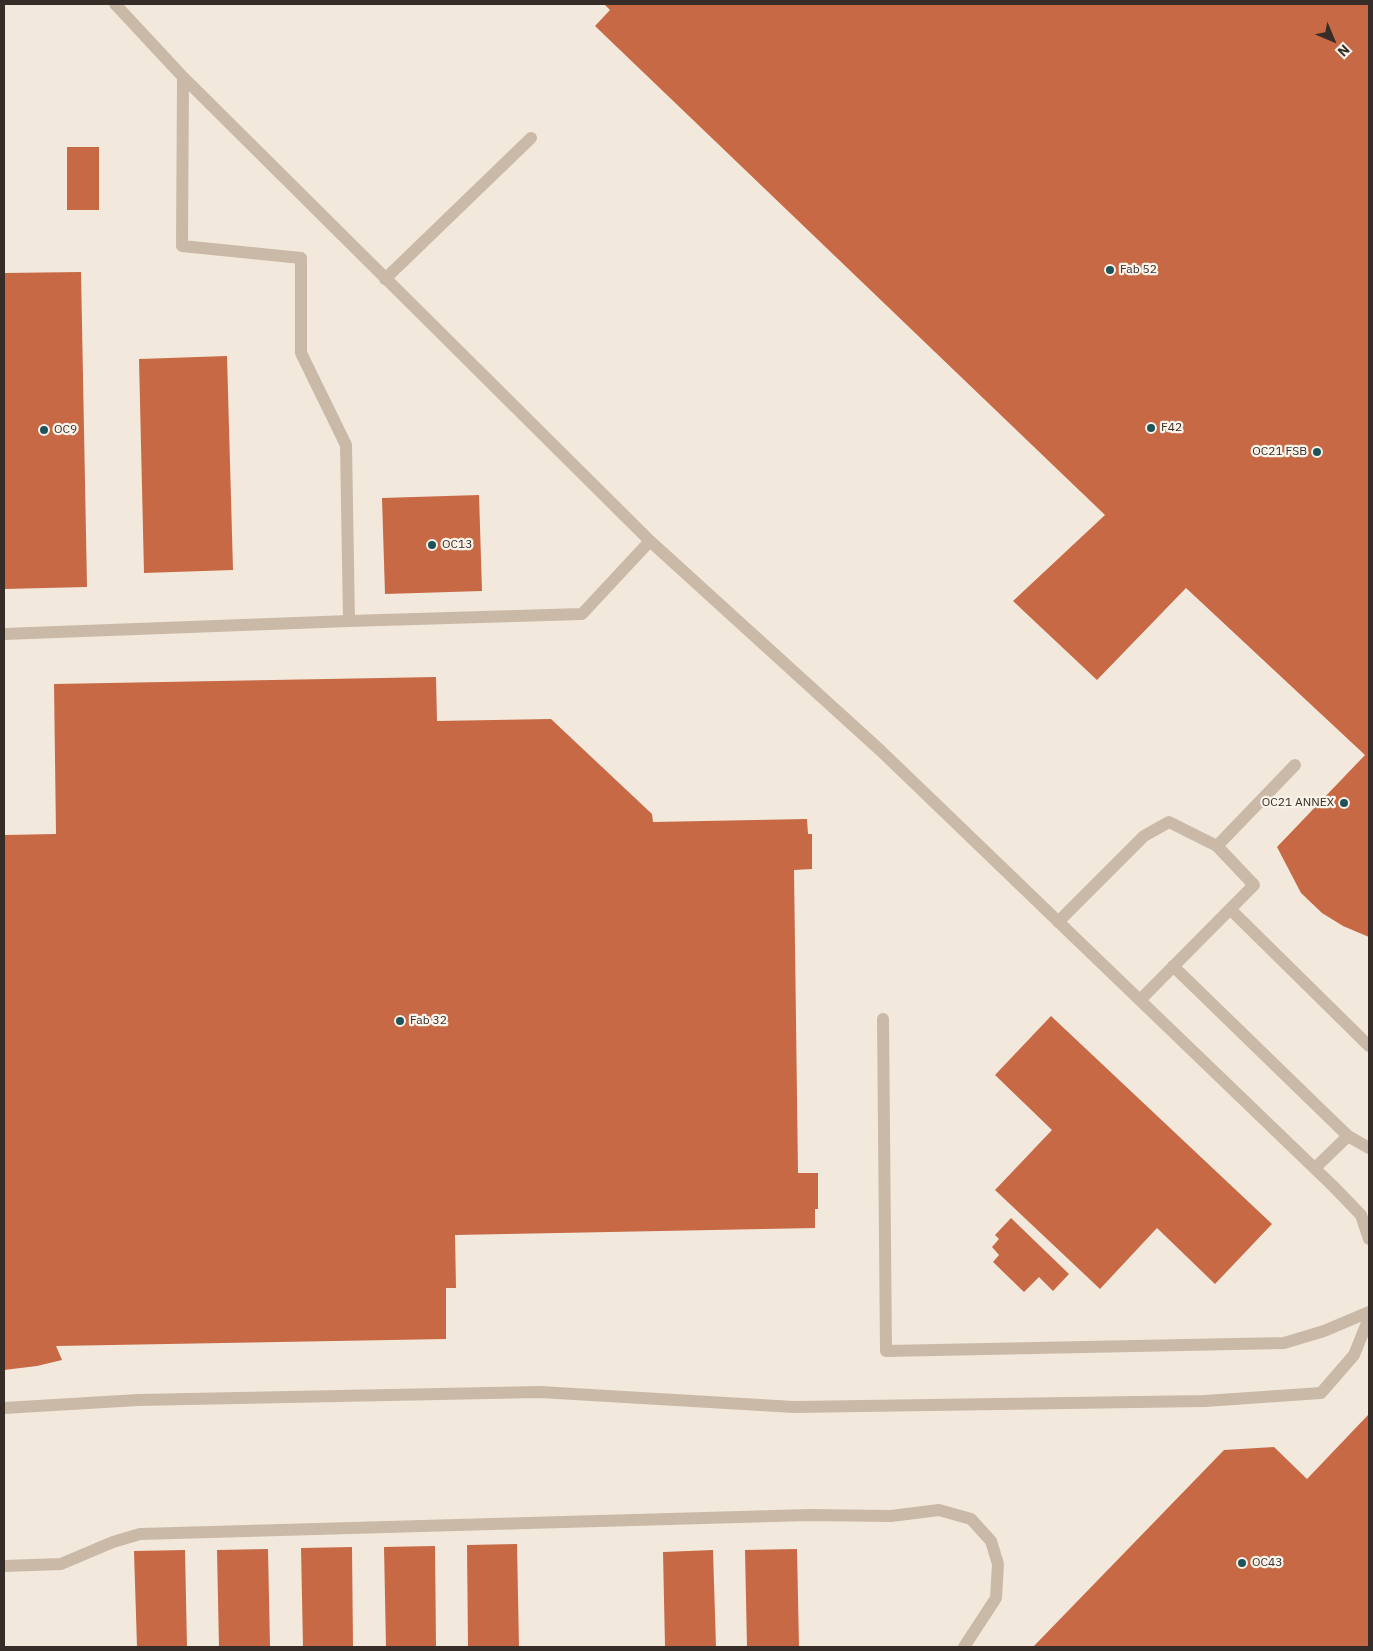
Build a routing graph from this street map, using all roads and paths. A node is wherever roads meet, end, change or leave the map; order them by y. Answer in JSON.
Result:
{"nodes":[{"id":1,"x":115,"y":4,"type":"edge"},
{"id":2,"x":183,"y":77,"type":"junction"},
{"id":3,"x":531,"y":138,"type":"dead end"},
{"id":4,"x":385,"y":279,"type":"junction"},
{"id":5,"x":650,"y":541,"type":"junction"},
{"id":6,"x":349,"y":621,"type":"junction"},
{"id":7,"x":4,"y":634,"type":"edge"},
{"id":8,"x":1295,"y":765,"type":"dead end"},
{"id":9,"x":1217,"y":846,"type":"junction"},
{"id":10,"x":1230,"y":909,"type":"junction"},
{"id":11,"x":1058,"y":922,"type":"junction"},
{"id":12,"x":1173,"y":966,"type":"junction"},
{"id":13,"x":1140,"y":1000,"type":"junction"},
{"id":14,"x":883,"y":1020,"type":"dead end"},
{"id":15,"x":1369,"y":1046,"type":"edge"},
{"id":16,"x":1348,"y":1136,"type":"junction"},
{"id":17,"x":1369,"y":1148,"type":"edge"},
{"id":18,"x":1315,"y":1168,"type":"junction"},
{"id":19,"x":1369,"y":1239,"type":"edge"},
{"id":20,"x":1369,"y":1312,"type":"edge"},
{"id":21,"x":1369,"y":1318,"type":"edge"},
{"id":22,"x":4,"y":1408,"type":"edge"},
{"id":23,"x":4,"y":1566,"type":"edge"},
{"id":24,"x":964,"y":1647,"type":"edge"}],
"edges":[{"from":1,"to":2,"type":"lane"},
{"from":2,"to":4,"type":"lane"},
{"from":2,"to":6,"type":"lane"},
{"from":3,"to":4,"type":"lane"},
{"from":4,"to":5,"type":"lane"},
{"from":5,"to":6,"type":"lane"},
{"from":5,"to":11,"type":"lane"},
{"from":6,"to":7,"type":"lane"},
{"from":8,"to":9,"type":"lane"},
{"from":9,"to":10,"type":"lane"},
{"from":9,"to":11,"type":"lane"},
{"from":10,"to":12,"type":"lane"},
{"from":10,"to":15,"type":"lane"},
{"from":11,"to":13,"type":"lane"},
{"from":12,"to":13,"type":"lane"},
{"from":12,"to":16,"type":"lane"},
{"from":13,"to":18,"type":"lane"},
{"from":14,"to":20,"type":"lane"},
{"from":16,"to":17,"type":"lane"},
{"from":16,"to":18,"type":"lane"},
{"from":18,"to":19,"type":"lane"},
{"from":21,"to":22,"type":"lane"},
{"from":23,"to":24,"type":"lane"}]}
